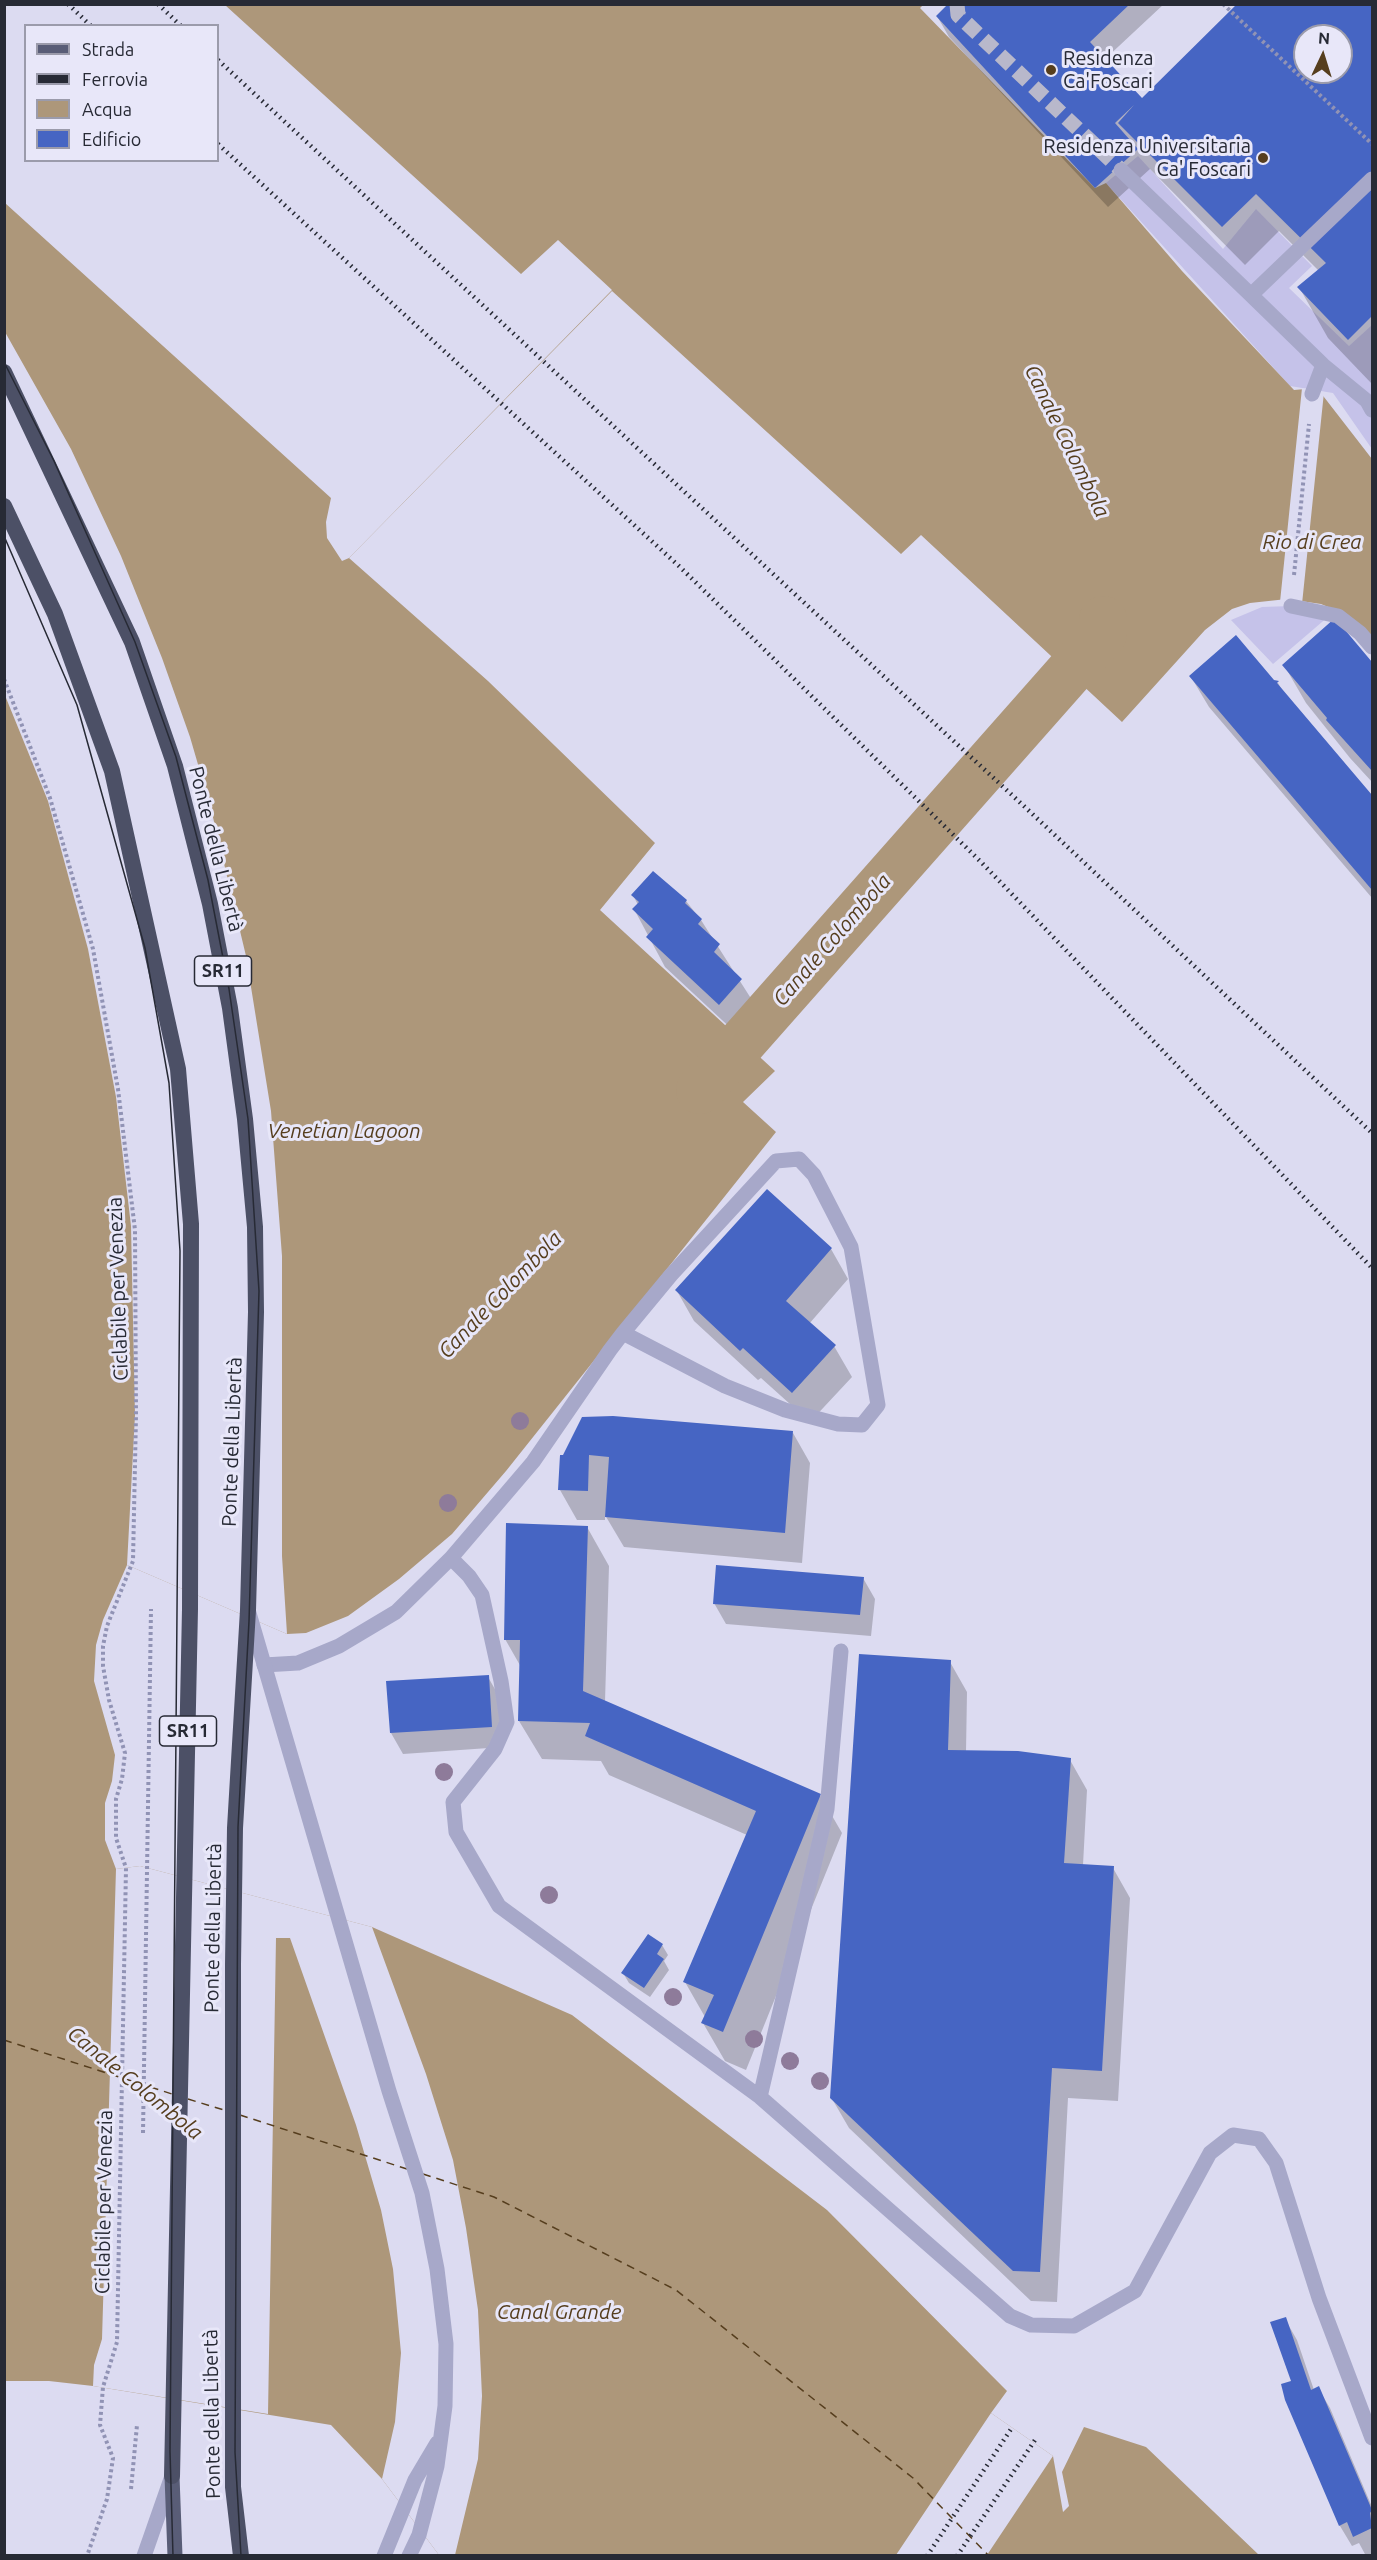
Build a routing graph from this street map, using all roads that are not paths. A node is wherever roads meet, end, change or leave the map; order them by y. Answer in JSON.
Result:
{"nodes":[{"id":1,"x":1121,"y":170,"type":"tunnel mouth"},
{"id":2,"x":1372,"y":179,"type":"edge"},
{"id":3,"x":1251,"y":294,"type":"junction"},
{"id":4,"x":1323,"y":365,"type":"junction"},
{"id":5,"x":4,"y":372,"type":"edge"},
{"id":6,"x":1312,"y":394,"type":"road end"},
{"id":7,"x":1372,"y":410,"type":"edge"},
{"id":8,"x":4,"y":506,"type":"edge"},
{"id":9,"x":1291,"y":606,"type":"road end"},
{"id":10,"x":1372,"y":647,"type":"edge"},
{"id":11,"x":623,"y":1333,"type":"junction"},
{"id":12,"x":451,"y":1558,"type":"junction"},
{"id":13,"x":248,"y":1610,"type":"junction"},
{"id":14,"x":841,"y":1651,"type":"dead end"},
{"id":15,"x":264,"y":1665,"type":"junction"},
{"id":16,"x":760,"y":2097,"type":"junction"},
{"id":17,"x":441,"y":2435,"type":"junction"},
{"id":18,"x":1372,"y":2438,"type":"edge"},
{"id":19,"x":172,"y":2476,"type":"junction"},
{"id":20,"x":144,"y":2556,"type":"edge"},
{"id":21,"x":175,"y":2556,"type":"edge"},
{"id":22,"x":241,"y":2556,"type":"edge"},
{"id":23,"x":384,"y":2556,"type":"edge"},
{"id":24,"x":410,"y":2556,"type":"edge"}],
"edges":[{"from":1,"to":3,"type":"street"},
{"from":2,"to":3,"type":"street"},
{"from":3,"to":4,"type":"street"},
{"from":4,"to":6,"type":"street"},
{"from":4,"to":7,"type":"street"},
{"from":5,"to":13,"type":"highway","name":"Ponte della Libertà","number":"SR11"},
{"from":8,"to":19,"type":"highway","name":"Ponte della Libertà","number":"SR11"},
{"from":9,"to":10,"type":"street"},
{"from":11,"to":11,"type":"street"},
{"from":11,"to":12,"type":"street"},
{"from":12,"to":15,"type":"street"},
{"from":12,"to":16,"type":"street"},
{"from":13,"to":15,"type":"street"},
{"from":13,"to":22,"type":"highway","name":"Ponte della Libertà","number":"SR11"},
{"from":14,"to":16,"type":"street"},
{"from":15,"to":17,"type":"street"},
{"from":16,"to":18,"type":"street"},
{"from":17,"to":23,"type":"street"},
{"from":17,"to":24,"type":"street"},
{"from":19,"to":20,"type":"street"},
{"from":19,"to":21,"type":"main road","name":"Ponte della Libertà"}]}
